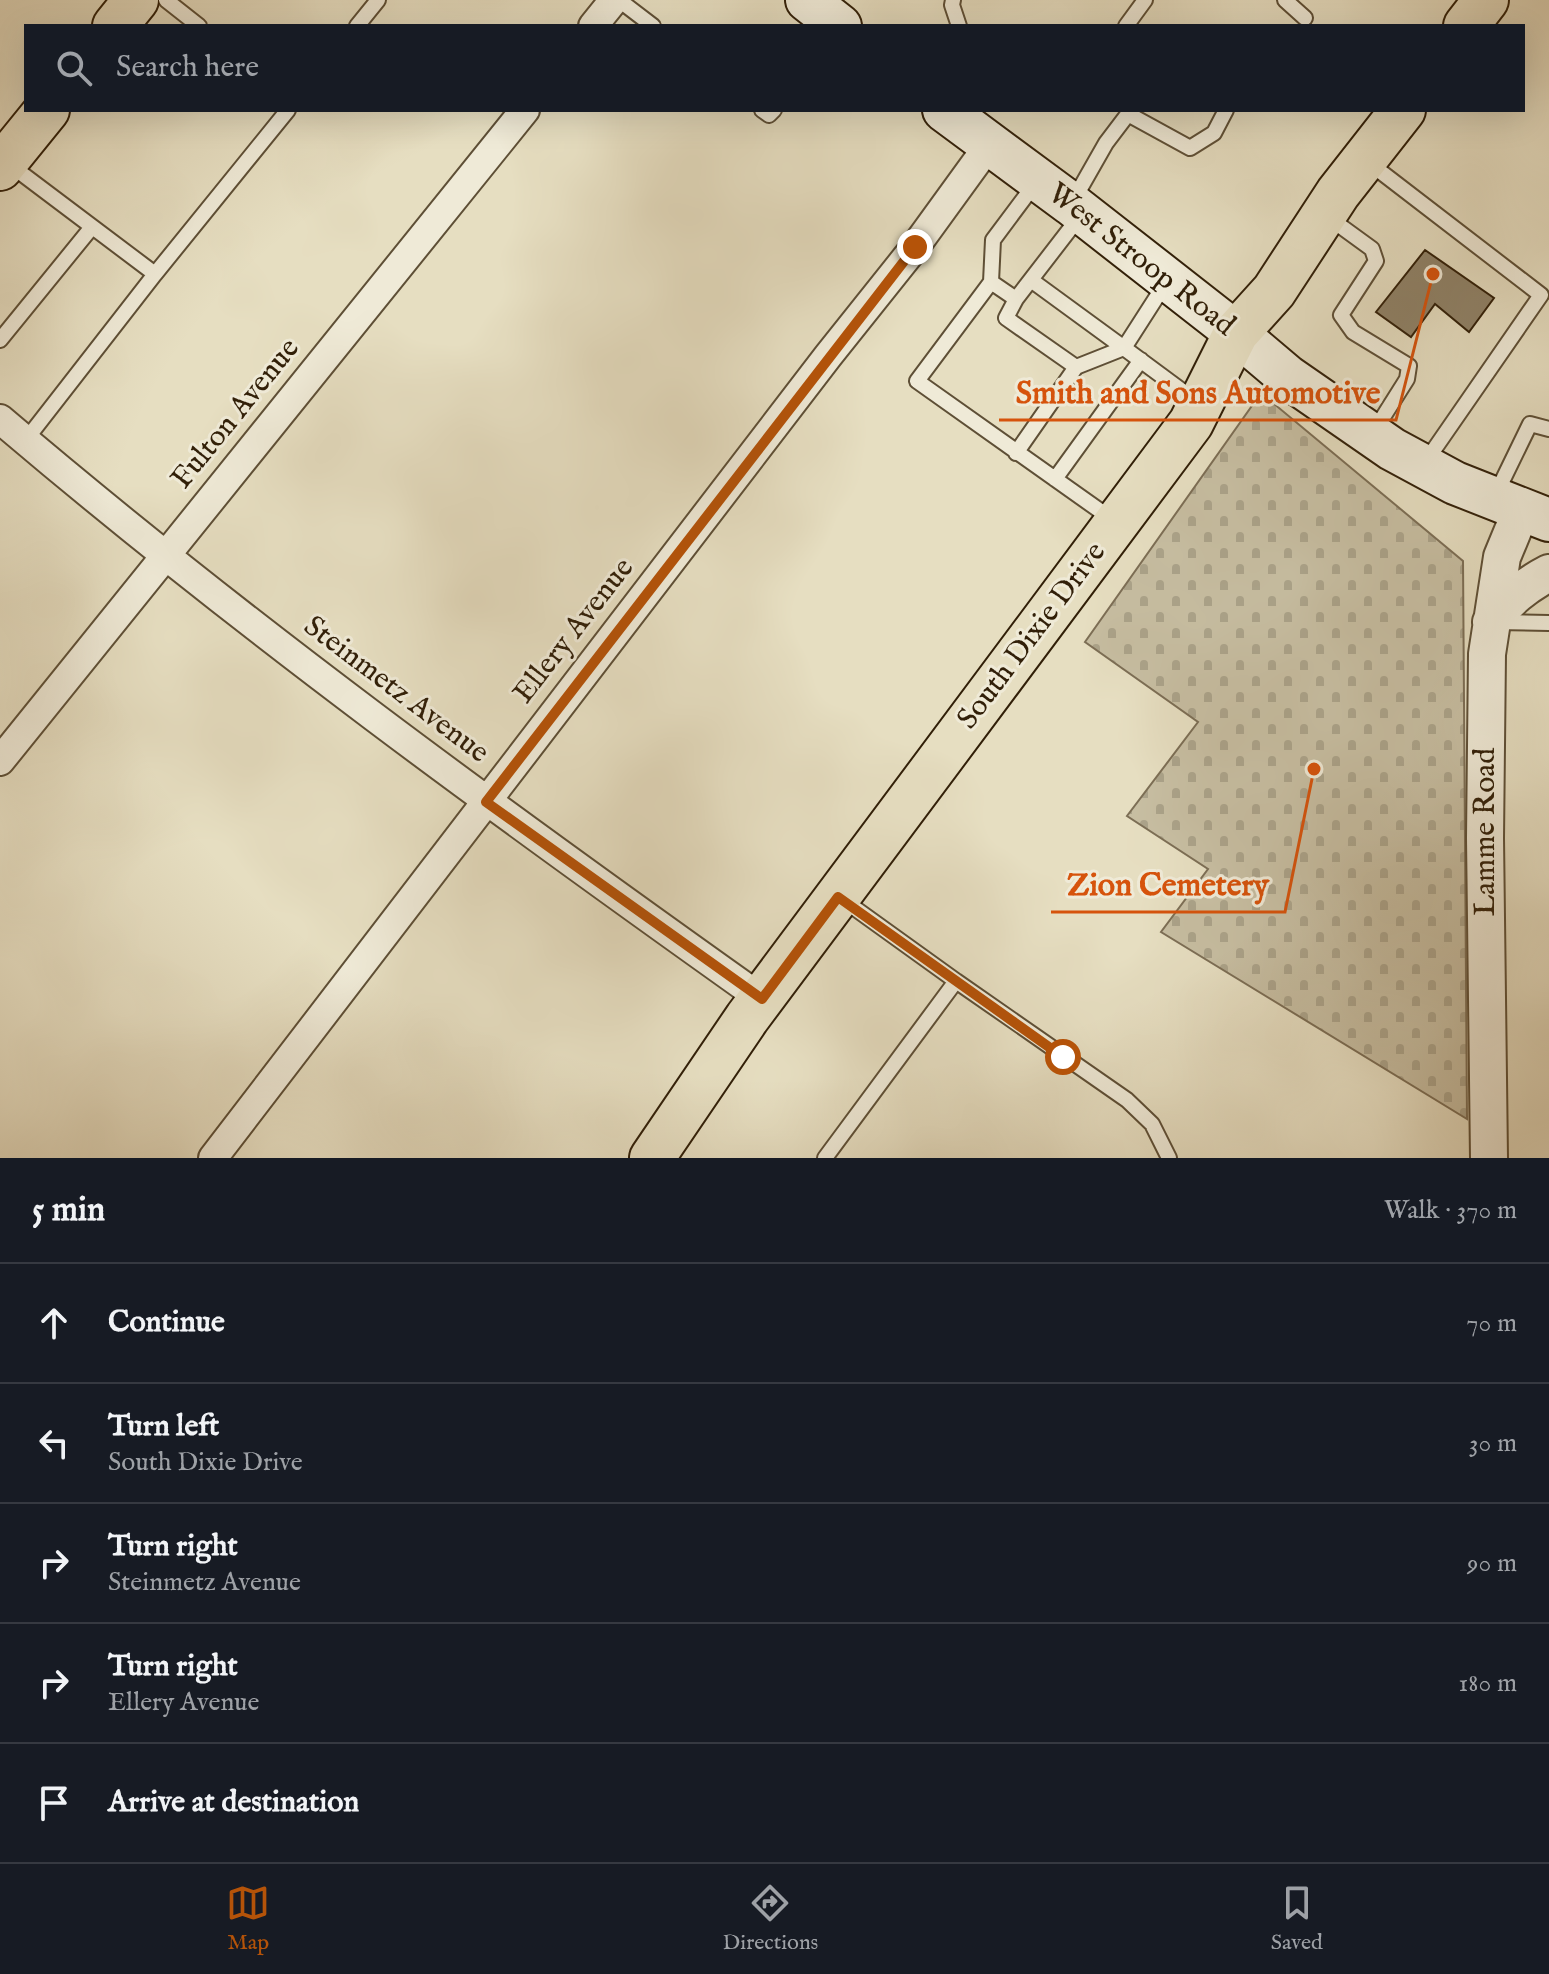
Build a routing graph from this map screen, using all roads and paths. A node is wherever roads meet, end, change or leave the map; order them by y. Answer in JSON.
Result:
{"nodes":[{"id":1,"x":136,"y":0,"type":"edge"},
{"id":2,"x":166,"y":0,"type":"edge"},
{"id":3,"x":378,"y":0,"type":"edge"},
{"id":4,"x":616,"y":0,"type":"edge"},
{"id":5,"x":807,"y":0,"type":"edge"},
{"id":6,"x":953,"y":0,"type":"edge"},
{"id":7,"x":1145,"y":0,"type":"edge"},
{"id":8,"x":1285,"y":0,"type":"edge"},
{"id":9,"x":1305,"y":23,"type":"edge"},
{"id":10,"x":117,"y":24,"type":"edge"},
{"id":11,"x":196,"y":24,"type":"edge"},
{"id":12,"x":359,"y":24,"type":"edge"},
{"id":13,"x":595,"y":24,"type":"edge"},
{"id":14,"x":650,"y":24,"type":"edge"},
{"id":15,"x":837,"y":24,"type":"edge"},
{"id":16,"x":958,"y":24,"type":"edge"},
{"id":17,"x":1127,"y":24,"type":"edge"},
{"id":18,"x":45,"y":112,"type":"edge"},
{"id":19,"x":286,"y":112,"type":"edge"},
{"id":20,"x":523,"y":112,"type":"edge"},
{"id":21,"x":947,"y":112,"type":"edge"},
{"id":22,"x":1126,"y":112,"type":"edge"},
{"id":23,"x":1225,"y":112,"type":"edge"},
{"id":24,"x":1401,"y":112,"type":"edge"},
{"id":25,"x":989,"y":145,"type":"junction"},
{"id":26,"x":1364,"y":160,"type":"junction"},
{"id":27,"x":3,"y":164,"type":"edge"},
{"id":28,"x":1038,"y":180,"type":"junction"},
{"id":29,"x":1076,"y":208,"type":"junction"},
{"id":30,"x":1324,"y":214,"type":"junction"},
{"id":31,"x":92,"y":227,"type":"junction"},
{"id":32,"x":155,"y":274,"type":"junction"},
{"id":33,"x":1031,"y":280,"type":"junction"},
{"id":34,"x":1168,"y":280,"type":"junction"},
{"id":35,"x":991,"y":282,"type":"junction"},
{"id":36,"x":1016,"y":299,"type":"junction"},
{"id":37,"x":1236,"y":333,"type":"junction"},
{"id":38,"x":0,"y":340,"type":"edge"},
{"id":39,"x":1124,"y":348,"type":"junction"},
{"id":40,"x":1141,"y":360,"type":"junction"},
{"id":41,"x":1076,"y":367,"type":"junction"},
{"id":42,"x":1201,"y":404,"type":"junction"},
{"id":43,"x":0,"y":419,"type":"edge"},
{"id":44,"x":1549,"y":429,"type":"edge"},
{"id":45,"x":1371,"y":435,"type":"junction"},
{"id":46,"x":25,"y":441,"type":"junction"},
{"id":47,"x":1016,"y":453,"type":"junction"},
{"id":48,"x":1423,"y":465,"type":"junction"},
{"id":49,"x":1055,"y":479,"type":"junction"},
{"id":50,"x":1521,"y":510,"type":"edge"},
{"id":51,"x":1116,"y":523,"type":"junction"},
{"id":52,"x":166,"y":555,"type":"junction"},
{"id":53,"x":1549,"y":573,"type":"edge"},
{"id":54,"x":1491,"y":622,"type":"junction"},
{"id":55,"x":1549,"y":623,"type":"edge"},
{"id":56,"x":0,"y":761,"type":"edge"},
{"id":57,"x":486,"y":802,"type":"junction"},
{"id":58,"x":838,"y":897,"type":"junction"},
{"id":59,"x":956,"y":981,"type":"junction"},
{"id":60,"x":762,"y":999,"type":"junction"},
{"id":61,"x":213,"y":1158,"type":"edge"},
{"id":62,"x":652,"y":1158,"type":"edge"},
{"id":63,"x":825,"y":1158,"type":"edge"},
{"id":64,"x":1169,"y":1158,"type":"edge"},
{"id":65,"x":1489,"y":1158,"type":"edge"}],
"edges":[{"from":1,"to":10,"type":"main road"},
{"from":2,"to":11,"type":"lane"},
{"from":3,"to":12,"type":"lane"},
{"from":4,"to":13,"type":"street"},
{"from":4,"to":14,"type":"lane"},
{"from":5,"to":15,"type":"main road"},
{"from":6,"to":16,"type":"lane"},
{"from":7,"to":17,"type":"lane"},
{"from":8,"to":9,"type":"lane"},
{"from":18,"to":27,"type":"main road"},
{"from":19,"to":32,"type":"lane"},
{"from":20,"to":52,"type":"street","name":"Fulton Avenue"},
{"from":21,"to":25,"type":"main road","name":"West Stroop Road"},
{"from":22,"to":23,"type":"lane"},
{"from":22,"to":29,"type":"lane"},
{"from":24,"to":26,"type":"main road","name":"South Dixie Drive"},
{"from":25,"to":28,"type":"main road","name":"West Stroop Road"},
{"from":25,"to":57,"type":"street","name":"Ellery Avenue"},
{"from":26,"to":30,"type":"main road","name":"South Dixie Drive"},
{"from":26,"to":48,"type":"lane"},
{"from":27,"to":31,"type":"lane"},
{"from":28,"to":29,"type":"main road","name":"West Stroop Road"},
{"from":28,"to":35,"type":"lane"},
{"from":29,"to":33,"type":"lane"},
{"from":29,"to":34,"type":"main road","name":"West Stroop Road"},
{"from":30,"to":37,"type":"main road","name":"South Dixie Drive"},
{"from":30,"to":45,"type":"lane"},
{"from":31,"to":32,"type":"lane"},
{"from":31,"to":38,"type":"lane"},
{"from":32,"to":46,"type":"lane"},
{"from":33,"to":36,"type":"lane"},
{"from":33,"to":39,"type":"lane"},
{"from":34,"to":37,"type":"main road","name":"West Stroop Road"},
{"from":34,"to":39,"type":"lane"},
{"from":35,"to":36,"type":"lane"},
{"from":35,"to":47,"type":"lane"},
{"from":36,"to":41,"type":"lane"},
{"from":37,"to":42,"type":"main road","name":"South Dixie Drive"},
{"from":37,"to":45,"type":"main road","name":"West Stroop Road"},
{"from":39,"to":40,"type":"lane"},
{"from":39,"to":41,"type":"lane"},
{"from":40,"to":42,"type":"lane"},
{"from":40,"to":49,"type":"lane"},
{"from":41,"to":47,"type":"lane"},
{"from":42,"to":51,"type":"main road","name":"South Dixie Drive"},
{"from":43,"to":46,"type":"street","name":"Steinmetz Avenue"},
{"from":44,"to":50,"type":"lane"},
{"from":45,"to":48,"type":"main road","name":"West Stroop Road"},
{"from":46,"to":52,"type":"street","name":"Steinmetz Avenue"},
{"from":47,"to":49,"type":"lane"},
{"from":48,"to":50,"type":"main road","name":"West Stroop Road"},
{"from":49,"to":51,"type":"lane"},
{"from":50,"to":54,"type":"street","name":"Lamme Road"},
{"from":51,"to":58,"type":"main road","name":"South Dixie Drive"},
{"from":52,"to":56,"type":"street","name":"Fulton Avenue"},
{"from":52,"to":57,"type":"street","name":"Steinmetz Avenue"},
{"from":53,"to":54,"type":"street"},
{"from":54,"to":55,"type":"lane"},
{"from":54,"to":65,"type":"street","name":"Lamme Road"},
{"from":57,"to":60,"type":"street","name":"Steinmetz Avenue"},
{"from":57,"to":61,"type":"street","name":"Ellery Avenue"},
{"from":58,"to":59,"type":"lane"},
{"from":58,"to":60,"type":"main road","name":"South Dixie Drive"},
{"from":59,"to":63,"type":"lane"},
{"from":59,"to":64,"type":"lane"},
{"from":60,"to":62,"type":"main road","name":"South Dixie Drive"}]}
